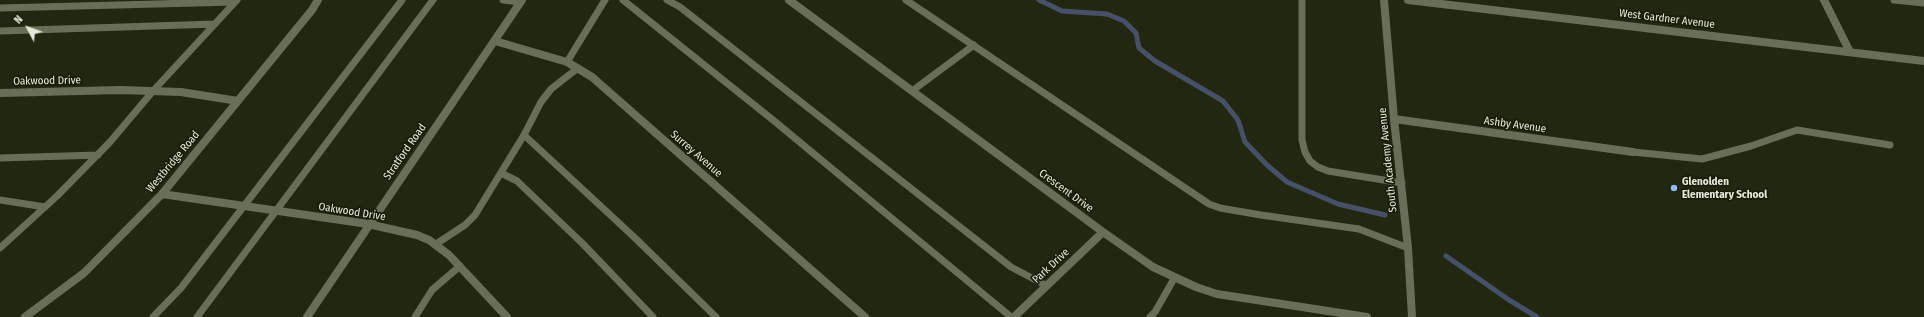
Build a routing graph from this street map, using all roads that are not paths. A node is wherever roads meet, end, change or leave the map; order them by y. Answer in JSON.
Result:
{"nodes":[{"id":1,"x":318,"y":0,"type":"edge"},
{"id":2,"x":402,"y":0,"type":"edge"},
{"id":3,"x":433,"y":0,"type":"edge"},
{"id":4,"x":504,"y":0,"type":"edge"},
{"id":5,"x":605,"y":0,"type":"edge"},
{"id":6,"x":623,"y":0,"type":"edge"},
{"id":7,"x":667,"y":0,"type":"edge"},
{"id":8,"x":789,"y":0,"type":"edge"},
{"id":9,"x":906,"y":0,"type":"edge"},
{"id":10,"x":1302,"y":0,"type":"edge"},
{"id":11,"x":1384,"y":0,"type":"edge"},
{"id":12,"x":1408,"y":0,"type":"edge"},
{"id":13,"x":1824,"y":0,"type":"edge"},
{"id":14,"x":1894,"y":0,"type":"edge"},
{"id":15,"x":236,"y":1,"type":"edge"},
{"id":16,"x":521,"y":1,"type":"edge"},
{"id":17,"x":1924,"y":3,"type":"edge"},
{"id":18,"x":0,"y":8,"type":"edge"},
{"id":19,"x":215,"y":24,"type":"junction"},
{"id":20,"x":0,"y":31,"type":"edge"},
{"id":21,"x":495,"y":41,"type":"junction"},
{"id":22,"x":974,"y":45,"type":"junction"},
{"id":23,"x":1850,"y":52,"type":"junction"},
{"id":24,"x":1924,"y":61,"type":"edge"},
{"id":25,"x":567,"y":62,"type":"junction"},
{"id":26,"x":578,"y":68,"type":"junction"},
{"id":27,"x":153,"y":91,"type":"junction"},
{"id":28,"x":912,"y":91,"type":"junction"},
{"id":29,"x":0,"y":93,"type":"edge"},
{"id":30,"x":238,"y":101,"type":"junction"},
{"id":31,"x":1394,"y":119,"type":"junction"},
{"id":32,"x":524,"y":135,"type":"junction"},
{"id":33,"x":1890,"y":145,"type":"dead end"},
{"id":34,"x":1633,"y":152,"type":"joint"},
{"id":35,"x":98,"y":155,"type":"junction"},
{"id":36,"x":0,"y":158,"type":"edge"},
{"id":37,"x":501,"y":173,"type":"junction"},
{"id":38,"x":1402,"y":183,"type":"junction"},
{"id":39,"x":162,"y":194,"type":"junction"},
{"id":40,"x":0,"y":200,"type":"edge"},
{"id":41,"x":45,"y":206,"type":"junction"},
{"id":42,"x":244,"y":206,"type":"junction"},
{"id":43,"x":276,"y":212,"type":"junction"},
{"id":44,"x":368,"y":224,"type":"junction"},
{"id":45,"x":1103,"y":232,"type":"junction"},
{"id":46,"x":436,"y":244,"type":"junction"},
{"id":47,"x":0,"y":248,"type":"edge"},
{"id":48,"x":1408,"y":248,"type":"junction"},
{"id":49,"x":460,"y":266,"type":"junction"},
{"id":50,"x":1175,"y":278,"type":"junction"},
{"id":51,"x":1047,"y":286,"type":"junction"},
{"id":52,"x":25,"y":317,"type":"edge"},
{"id":53,"x":153,"y":317,"type":"edge"},
{"id":54,"x":197,"y":317,"type":"edge"},
{"id":55,"x":307,"y":317,"type":"edge"},
{"id":56,"x":415,"y":317,"type":"edge"},
{"id":57,"x":506,"y":317,"type":"edge"},
{"id":58,"x":653,"y":317,"type":"edge"},
{"id":59,"x":716,"y":317,"type":"edge"},
{"id":60,"x":865,"y":317,"type":"edge"},
{"id":61,"x":1011,"y":317,"type":"edge"},
{"id":62,"x":1014,"y":317,"type":"edge"},
{"id":63,"x":1150,"y":317,"type":"edge"},
{"id":64,"x":1367,"y":317,"type":"edge"},
{"id":65,"x":1412,"y":317,"type":"edge"}],
"edges":[{"from":1,"to":30,"type":"street","name":"Westbridge Road"},
{"from":2,"to":42,"type":"lane"},
{"from":3,"to":43,"type":"lane"},
{"from":4,"to":16,"type":"lane"},
{"from":5,"to":25,"type":"lane"},
{"from":6,"to":61,"type":"lane"},
{"from":7,"to":51,"type":"lane"},
{"from":8,"to":28,"type":"street","name":"Crescent Drive"},
{"from":9,"to":22,"type":"lane"},
{"from":10,"to":38,"type":"lane"},
{"from":11,"to":31,"type":"street","name":"South Academy Avenue"},
{"from":12,"to":23,"type":"street","name":"West Gardner Avenue"},
{"from":13,"to":23,"type":"street"},
{"from":14,"to":17,"type":"lane"},
{"from":15,"to":18,"type":"lane"},
{"from":15,"to":19,"type":"lane"},
{"from":16,"to":21,"type":"street","name":"Stratford Road"},
{"from":19,"to":20,"type":"lane"},
{"from":19,"to":27,"type":"lane"},
{"from":21,"to":25,"type":"street","name":"Surrey Avenue"},
{"from":21,"to":44,"type":"street","name":"Stratford Road"},
{"from":22,"to":28,"type":"lane"},
{"from":22,"to":48,"type":"lane"},
{"from":23,"to":24,"type":"street","name":"West Gardner Avenue"},
{"from":25,"to":26,"type":"street","name":"Surrey Avenue"},
{"from":26,"to":32,"type":"lane"},
{"from":26,"to":60,"type":"street","name":"Surrey Avenue"},
{"from":27,"to":29,"type":"street","name":"Oakwood Drive"},
{"from":27,"to":30,"type":"street","name":"Oakwood Drive"},
{"from":27,"to":35,"type":"lane"},
{"from":28,"to":45,"type":"street","name":"Crescent Drive"},
{"from":30,"to":39,"type":"street","name":"Westbridge Road"},
{"from":31,"to":34,"type":"street","name":"Ashby Avenue"},
{"from":31,"to":38,"type":"street","name":"South Academy Avenue"},
{"from":32,"to":37,"type":"lane"},
{"from":32,"to":59,"type":"lane"},
{"from":33,"to":34,"type":"lane"},
{"from":35,"to":36,"type":"lane"},
{"from":35,"to":41,"type":"lane"},
{"from":37,"to":46,"type":"lane"},
{"from":37,"to":58,"type":"lane"},
{"from":38,"to":48,"type":"street","name":"South Academy Avenue"},
{"from":39,"to":42,"type":"street","name":"Oakwood Drive"},
{"from":39,"to":52,"type":"street","name":"Westbridge Road"},
{"from":40,"to":41,"type":"lane"},
{"from":41,"to":47,"type":"lane"},
{"from":42,"to":43,"type":"street","name":"Oakwood Drive"},
{"from":42,"to":53,"type":"lane"},
{"from":43,"to":44,"type":"street","name":"Oakwood Drive"},
{"from":43,"to":54,"type":"lane"},
{"from":44,"to":46,"type":"street","name":"Oakwood Drive"},
{"from":44,"to":55,"type":"street","name":"Stratford Road"},
{"from":45,"to":50,"type":"street","name":"Crescent Drive"},
{"from":45,"to":51,"type":"street","name":"Park Drive"},
{"from":46,"to":49,"type":"street","name":"Oakwood Drive"},
{"from":48,"to":65,"type":"street","name":"South Academy Avenue"},
{"from":49,"to":56,"type":"lane"},
{"from":49,"to":57,"type":"street","name":"Oakwood Drive"},
{"from":50,"to":63,"type":"lane"},
{"from":50,"to":64,"type":"street","name":"Crescent Drive"},
{"from":51,"to":62,"type":"street","name":"Park Drive"}]}
